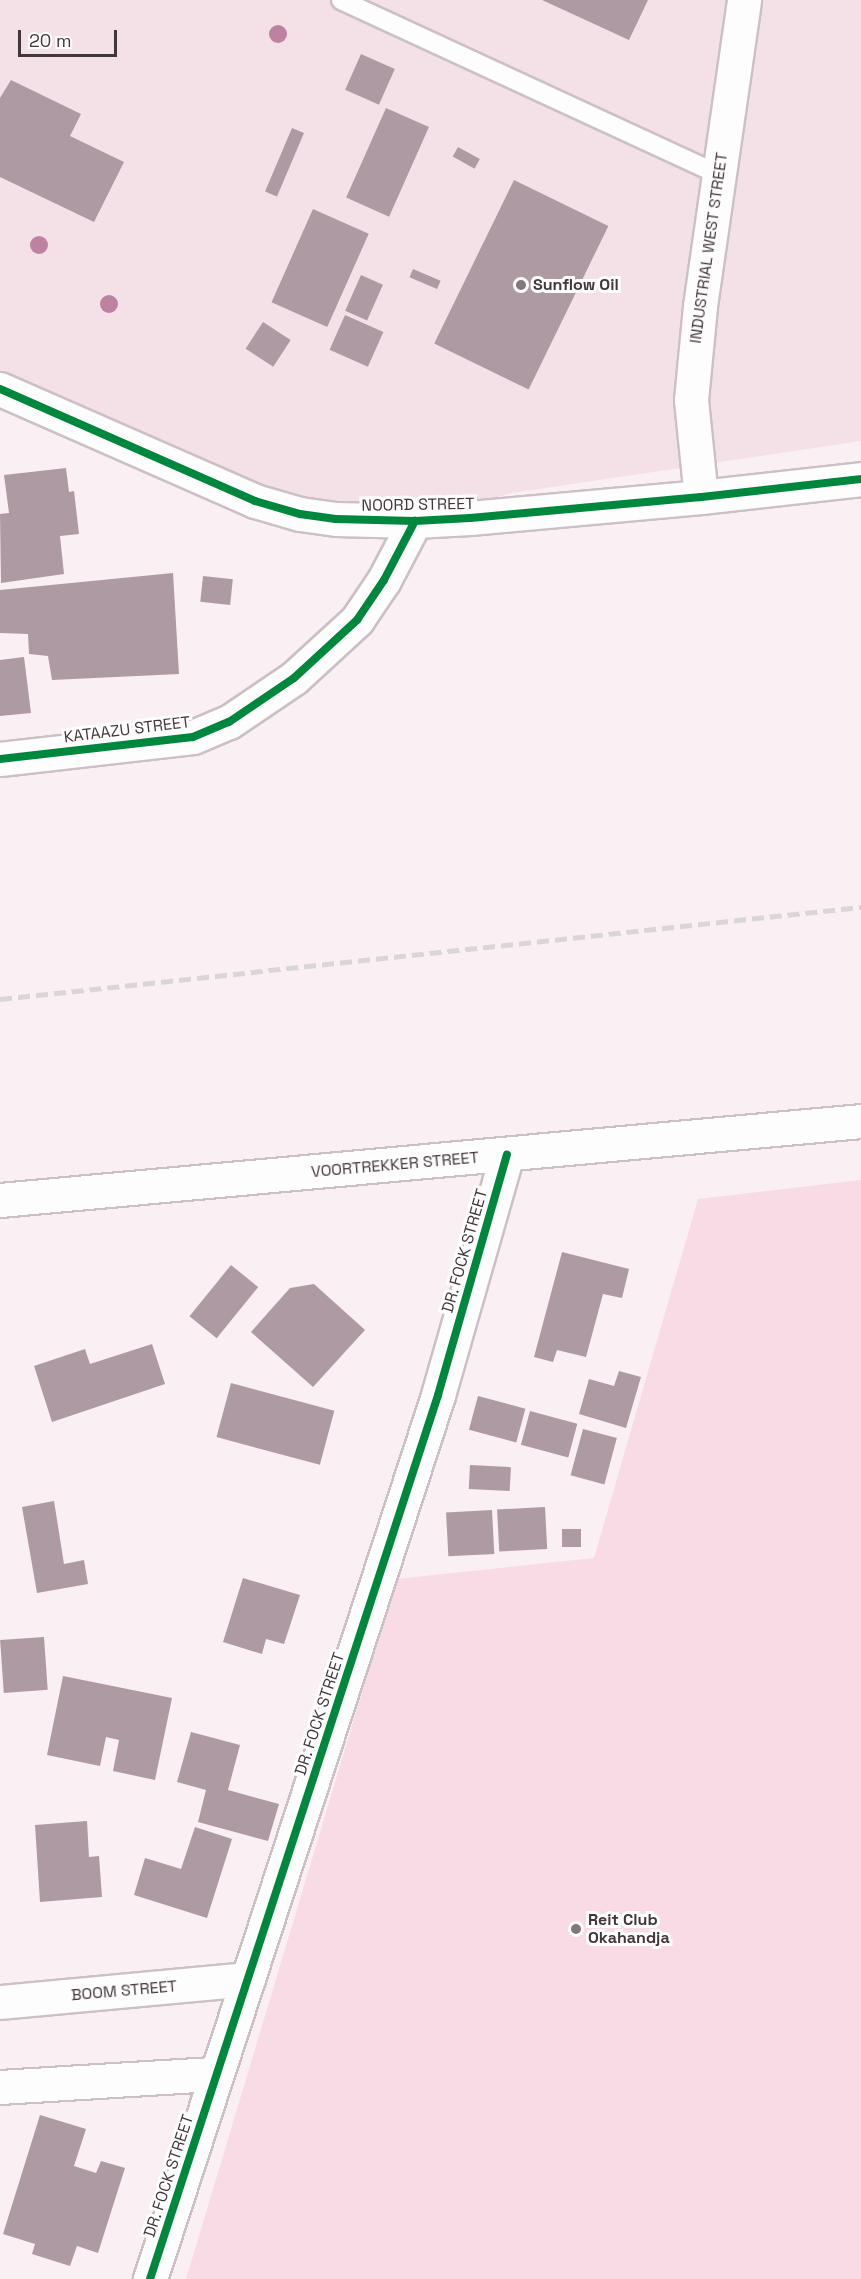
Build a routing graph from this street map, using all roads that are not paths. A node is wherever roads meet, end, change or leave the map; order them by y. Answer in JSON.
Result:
{"nodes":[{"id":1,"x":341,"y":0,"type":"edge"},
{"id":2,"x":744,"y":0,"type":"edge"},
{"id":3,"x":718,"y":175,"type":"junction"},
{"id":4,"x":0,"y":389,"type":"edge"},
{"id":5,"x":861,"y":479,"type":"edge"},
{"id":6,"x":701,"y":497,"type":"junction"},
{"id":7,"x":415,"y":521,"type":"junction"},
{"id":8,"x":0,"y":759,"type":"edge"},
{"id":9,"x":861,"y":1121,"type":"edge"},
{"id":10,"x":507,"y":1155,"type":"junction"},
{"id":11,"x":0,"y":1200,"type":"edge"},
{"id":12,"x":248,"y":1979,"type":"junction"},
{"id":13,"x":0,"y":2002,"type":"edge"},
{"id":14,"x":215,"y":2074,"type":"junction"},
{"id":15,"x":0,"y":2086,"type":"edge"},
{"id":16,"x":150,"y":2279,"type":"edge"}],
"edges":[{"from":1,"to":3,"type":"lane"},
{"from":2,"to":3,"type":"street","name":"INDUSTRIAL WEST STREET"},
{"from":3,"to":6,"type":"street","name":"INDUSTRIAL WEST STREET"},
{"from":4,"to":7,"type":"street","name":"NOORD STREET"},
{"from":5,"to":6,"type":"street","name":"NOORD STREET"},
{"from":6,"to":7,"type":"street","name":"NOORD STREET"},
{"from":7,"to":8,"type":"street","name":"KATAAZU STREET"},
{"from":9,"to":10,"type":"street","name":"VOORTREKKER STREET"},
{"from":10,"to":11,"type":"street","name":"VOORTREKKER STREET"},
{"from":10,"to":12,"type":"street","name":"DR. FOCK STREET"},
{"from":12,"to":13,"type":"street","name":"BOOM STREET"},
{"from":12,"to":14,"type":"street","name":"DR. FOCK STREET"},
{"from":14,"to":15,"type":"street"},
{"from":14,"to":16,"type":"street","name":"DR. FOCK STREET"}]}
